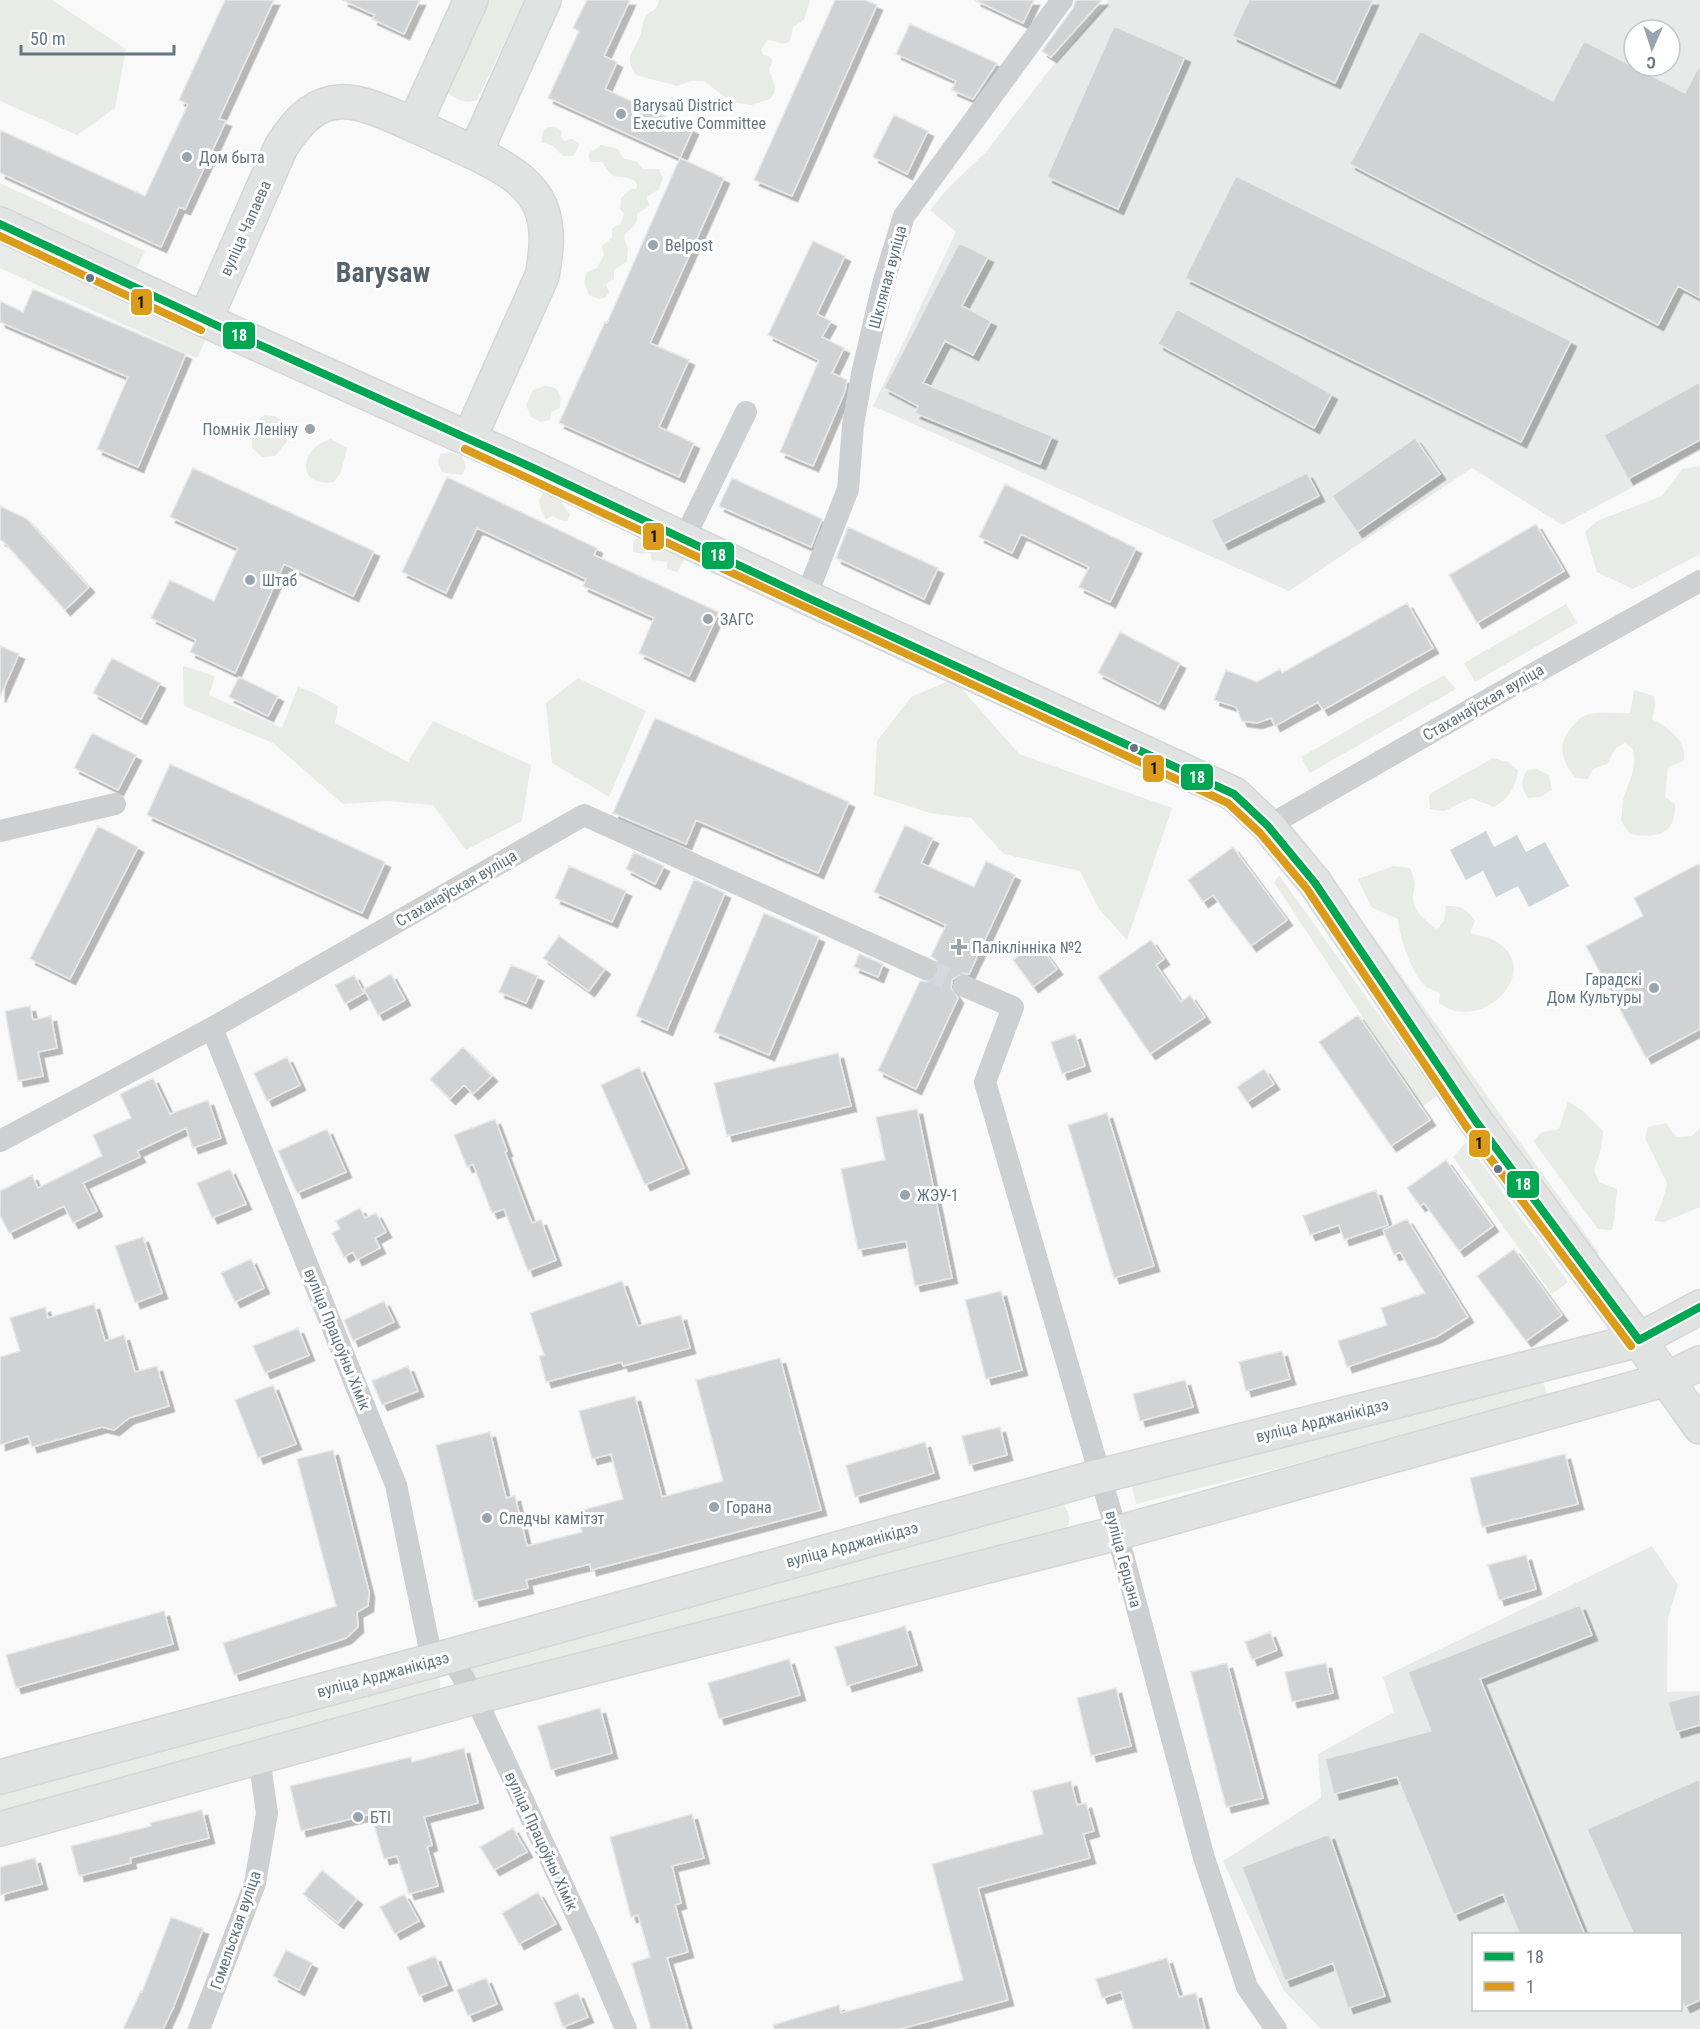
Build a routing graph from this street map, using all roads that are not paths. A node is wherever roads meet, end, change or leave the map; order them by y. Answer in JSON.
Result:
{"nodes":[{"id":1,"x":471,"y":0,"type":"edge"},
{"id":2,"x":544,"y":0,"type":"edge"},
{"id":3,"x":1062,"y":0,"type":"edge"},
{"id":4,"x":414,"y":125,"type":"junction"},
{"id":5,"x":475,"y":153,"type":"junction"},
{"id":6,"x":0,"y":224,"type":"edge"},
{"id":7,"x":206,"y":320,"type":"junction"},
{"id":8,"x":746,"y":412,"type":"dead end"},
{"id":9,"x":469,"y":439,"type":"junction"},
{"id":10,"x":684,"y":540,"type":"junction"},
{"id":11,"x":1700,"y":581,"type":"edge"},
{"id":12,"x":806,"y":597,"type":"junction"},
{"id":13,"x":114,"y":804,"type":"dead end"},
{"id":14,"x":1268,"y":826,"type":"junction"},
{"id":15,"x":0,"y":831,"type":"edge"},
{"id":16,"x":926,"y":969,"type":"tunnel mouth"},
{"id":17,"x":964,"y":986,"type":"tunnel mouth"},
{"id":18,"x":212,"y":1028,"type":"junction"},
{"id":19,"x":0,"y":1141,"type":"edge"},
{"id":20,"x":1700,"y":1307,"type":"edge"},
{"id":21,"x":1639,"y":1340,"type":"junction"},
{"id":22,"x":1700,"y":1363,"type":"edge"},
{"id":23,"x":1667,"y":1379,"type":"junction"},
{"id":24,"x":1700,"y":1427,"type":"edge"},
{"id":25,"x":1100,"y":1476,"type":"junction"},
{"id":26,"x":1118,"y":1533,"type":"junction"},
{"id":27,"x":441,"y":1658,"type":"junction"},
{"id":28,"x":475,"y":1697,"type":"junction"},
{"id":29,"x":259,"y":1758,"type":"junction"},
{"id":30,"x":0,"y":1777,"type":"edge"},
{"id":31,"x":0,"y":1829,"type":"edge"},
{"id":32,"x":200,"y":2029,"type":"edge"},
{"id":33,"x":626,"y":2029,"type":"edge"},
{"id":34,"x":1276,"y":2029,"type":"edge"}],
"edges":[{"from":1,"to":4,"type":"main road"},
{"from":2,"to":5,"type":"main road"},
{"from":3,"to":12,"type":"street","name":"Шкляная вуліца"},
{"from":4,"to":5,"type":"main road","name":"вуліца Чапаева"},
{"from":4,"to":7,"type":"main road","name":"вуліца Чапаева"},
{"from":5,"to":9,"type":"main road","name":"вуліца Чапаева"},
{"from":6,"to":7,"type":"main road"},
{"from":7,"to":9,"type":"main road"},
{"from":8,"to":10,"type":"street"},
{"from":9,"to":10,"type":"main road"},
{"from":10,"to":12,"type":"main road"},
{"from":11,"to":14,"type":"street","name":"Стаханаўская вуліца"},
{"from":12,"to":14,"type":"main road"},
{"from":13,"to":15,"type":"street"},
{"from":14,"to":21,"type":"main road"},
{"from":16,"to":18,"type":"street","name":"Стаханаўская вуліца"},
{"from":17,"to":25,"type":"street","name":"вуліца Герцэна"},
{"from":18,"to":19,"type":"street","name":"Стаханаўская вуліца"},
{"from":18,"to":27,"type":"street","name":"вуліца Працоўны Хімік"},
{"from":20,"to":21,"type":"main road","name":"вуліца Арджанікідзэ"},
{"from":21,"to":23,"type":"main road"},
{"from":21,"to":25,"type":"main road","name":"вуліца Арджанікідзэ"},
{"from":22,"to":23,"type":"main road"},
{"from":23,"to":24,"type":"main road"},
{"from":23,"to":26,"type":"main road"},
{"from":25,"to":26,"type":"street","name":"вуліца Герцэна"},
{"from":25,"to":27,"type":"main road","name":"вуліца Арджанікідзэ"},
{"from":26,"to":28,"type":"main road"},
{"from":26,"to":34,"type":"street","name":"вуліца Герцэна"},
{"from":27,"to":28,"type":"street","name":"вуліца Працоўны Хімік"},
{"from":27,"to":30,"type":"main road","name":"вуліца Арджанікідзэ"},
{"from":28,"to":29,"type":"main road"},
{"from":28,"to":33,"type":"street","name":"вуліца Працоўны Хімік"},
{"from":29,"to":31,"type":"main road"},
{"from":29,"to":32,"type":"street","name":"Гомельская вуліца"}]}
